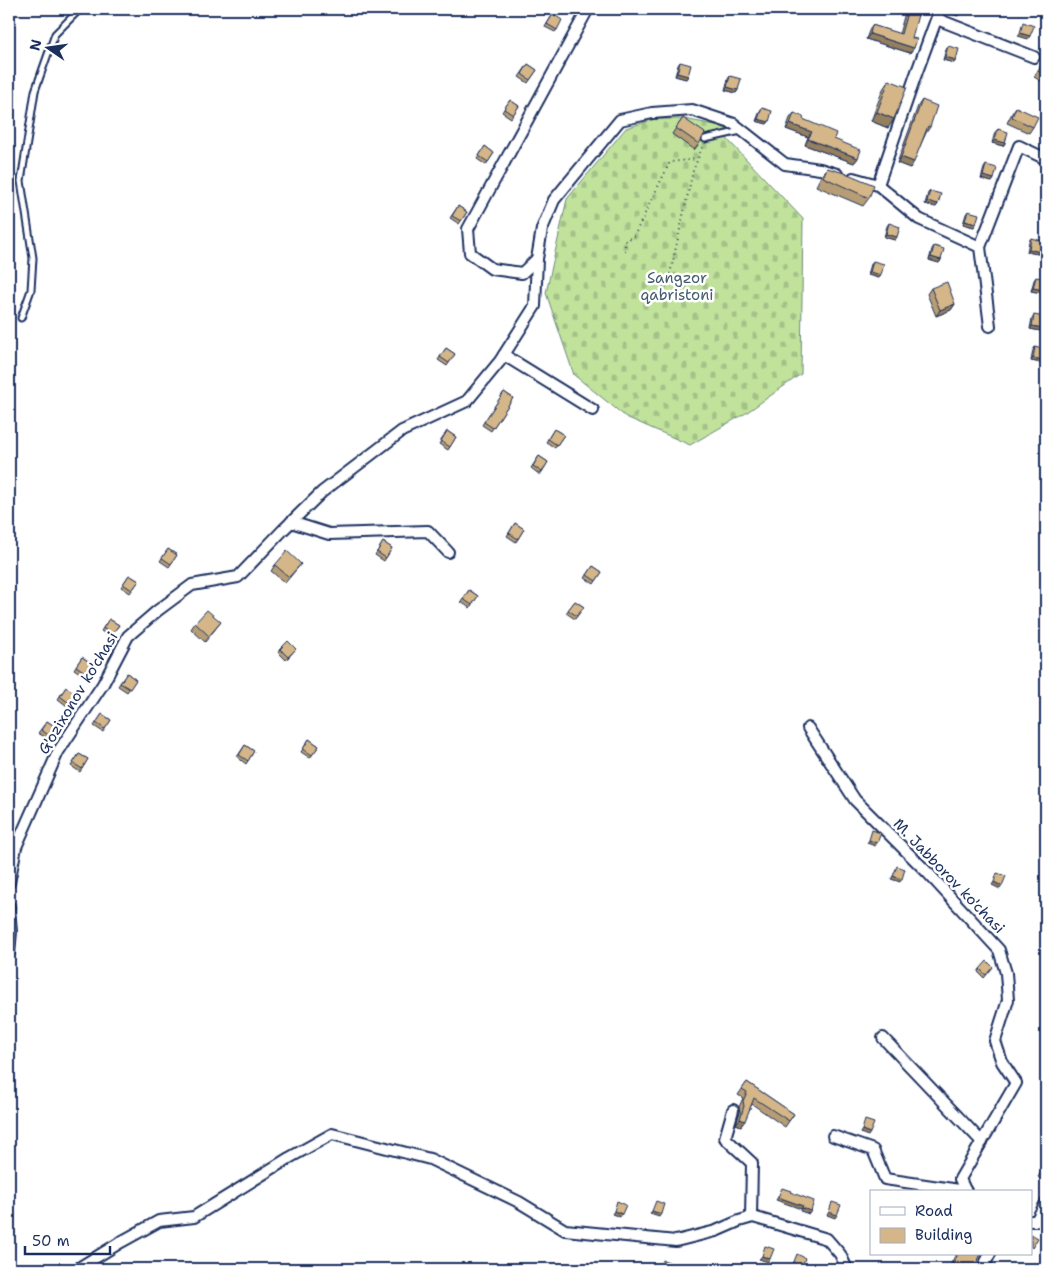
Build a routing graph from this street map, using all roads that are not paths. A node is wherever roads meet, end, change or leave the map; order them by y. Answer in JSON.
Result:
{"nodes":[{"id":1,"x":80,"y":9,"type":"edge"},
{"id":2,"x":588,"y":9,"type":"edge"},
{"id":3,"x":938,"y":14,"type":"edge"},
{"id":4,"x":1034,"y":57,"type":"dead end"},
{"id":5,"x":742,"y":130,"type":"junction"},
{"id":6,"x":705,"y":138,"type":"edge"},
{"id":7,"x":1046,"y":159,"type":"edge"},
{"id":8,"x":878,"y":185,"type":"junction"},
{"id":9,"x":980,"y":247,"type":"junction"},
{"id":10,"x":537,"y":258,"type":"junction"},
{"id":11,"x":22,"y":318,"type":"dead end"},
{"id":12,"x":990,"y":326,"type":"dead end"},
{"id":13,"x":504,"y":355,"type":"junction"},
{"id":14,"x":593,"y":410,"type":"dead end"},
{"id":15,"x":291,"y":522,"type":"junction"},
{"id":16,"x":448,"y":552,"type":"dead end"},
{"id":17,"x":808,"y":728,"type":"dead end"},
{"id":18,"x":9,"y":883,"type":"edge"},
{"id":19,"x":9,"y":906,"type":"edge"},
{"id":20,"x":9,"y":953,"type":"edge"},
{"id":21,"x":883,"y":1038,"type":"dead end"},
{"id":22,"x":733,"y":1110,"type":"dead end"},
{"id":23,"x":833,"y":1136,"type":"dead end"},
{"id":24,"x":982,"y":1142,"type":"junction"},
{"id":25,"x":959,"y":1190,"type":"edge"},
{"id":26,"x":966,"y":1190,"type":"edge"},
{"id":27,"x":1046,"y":1203,"type":"edge"},
{"id":28,"x":751,"y":1217,"type":"junction"},
{"id":29,"x":1046,"y":1218,"type":"edge"},
{"id":30,"x":1034,"y":1221,"type":"edge"},
{"id":31,"x":989,"y":1256,"type":"edge"},
{"id":32,"x":77,"y":1269,"type":"edge"},
{"id":33,"x":847,"y":1269,"type":"edge"},
{"id":34,"x":982,"y":1269,"type":"edge"}],
"edges":[{"from":1,"to":11,"type":"lane"},
{"from":2,"to":10,"type":"street"},
{"from":3,"to":4,"type":"street"},
{"from":3,"to":8,"type":"street"},
{"from":5,"to":6,"type":"lane"},
{"from":5,"to":8,"type":"street","name":"G'ozixonov ko'chasi"},
{"from":5,"to":10,"type":"street","name":"G'ozixonov ko'chasi"},
{"from":7,"to":9,"type":"street"},
{"from":8,"to":9,"type":"street"},
{"from":9,"to":12,"type":"street"},
{"from":10,"to":13,"type":"street","name":"G'ozixonov ko'chasi"},
{"from":13,"to":14,"type":"street"},
{"from":13,"to":15,"type":"street","name":"G'ozixonov ko'chasi"},
{"from":15,"to":16,"type":"street"},
{"from":15,"to":18,"type":"street","name":"G'ozixonov ko'chasi"},
{"from":17,"to":24,"type":"street","name":"M. Jabborov ko'chasi"},
{"from":19,"to":20,"type":"street"},
{"from":21,"to":24,"type":"street"},
{"from":22,"to":28,"type":"street"},
{"from":23,"to":25,"type":"street"},
{"from":24,"to":26,"type":"street","name":"M. Jabborov ko'chasi"},
{"from":27,"to":30,"type":"street"},
{"from":28,"to":32,"type":"street"},
{"from":28,"to":33,"type":"street"},
{"from":29,"to":30,"type":"street"},
{"from":31,"to":34,"type":"street"}]}
